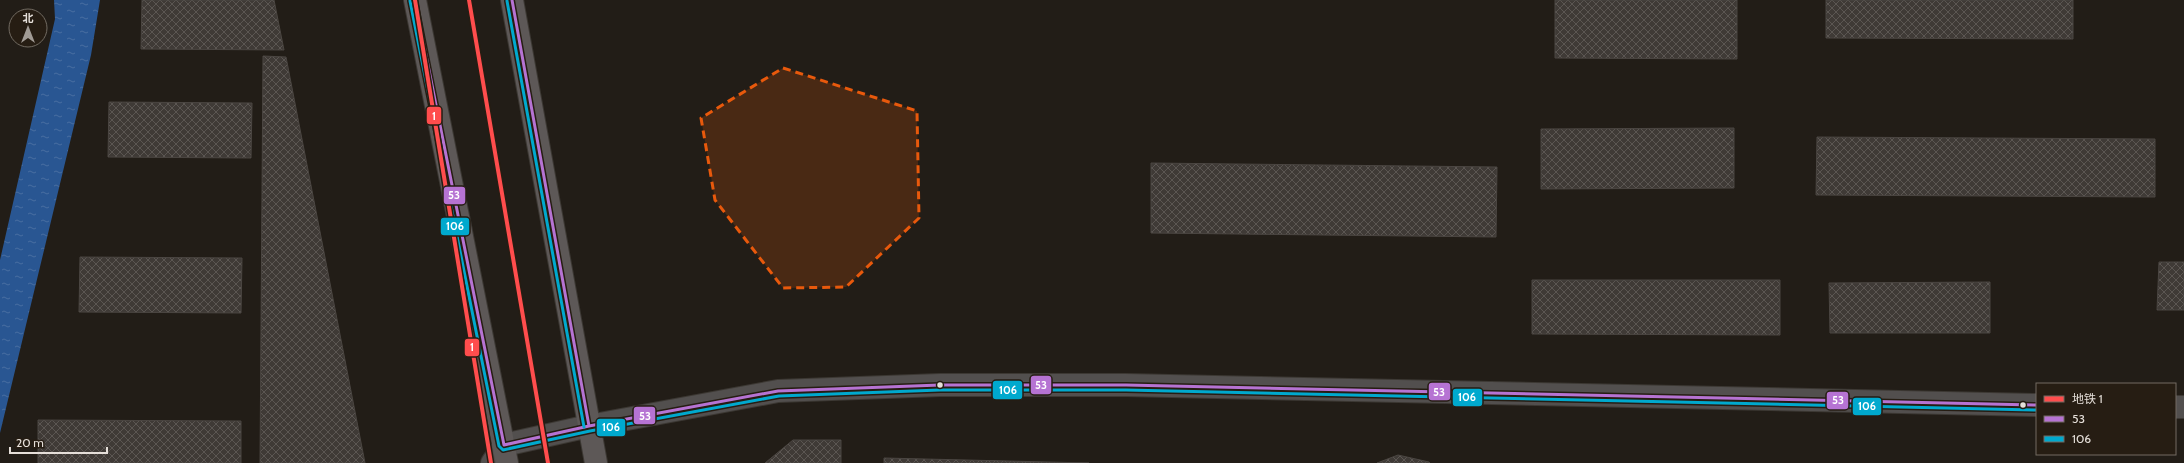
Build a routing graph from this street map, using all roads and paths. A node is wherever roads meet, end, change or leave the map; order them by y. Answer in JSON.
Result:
{"nodes":[{"id":1,"x":415,"y":0,"type":"edge"},
{"id":2,"x":512,"y":0,"type":"edge"},
{"id":3,"x":2036,"y":405,"type":"edge"},
{"id":4,"x":589,"y":426,"type":"junction"},
{"id":5,"x":506,"y":454,"type":"edge"},
{"id":6,"x":492,"y":463,"type":"edge"},
{"id":7,"x":596,"y":463,"type":"edge"}],
"edges":[{"from":1,"to":5,"type":"main road"},
{"from":2,"to":4,"type":"main road"},
{"from":3,"to":4,"type":"street"},
{"from":4,"to":5,"type":"street"},
{"from":4,"to":7,"type":"main road"},
{"from":5,"to":6,"type":"street"}]}
